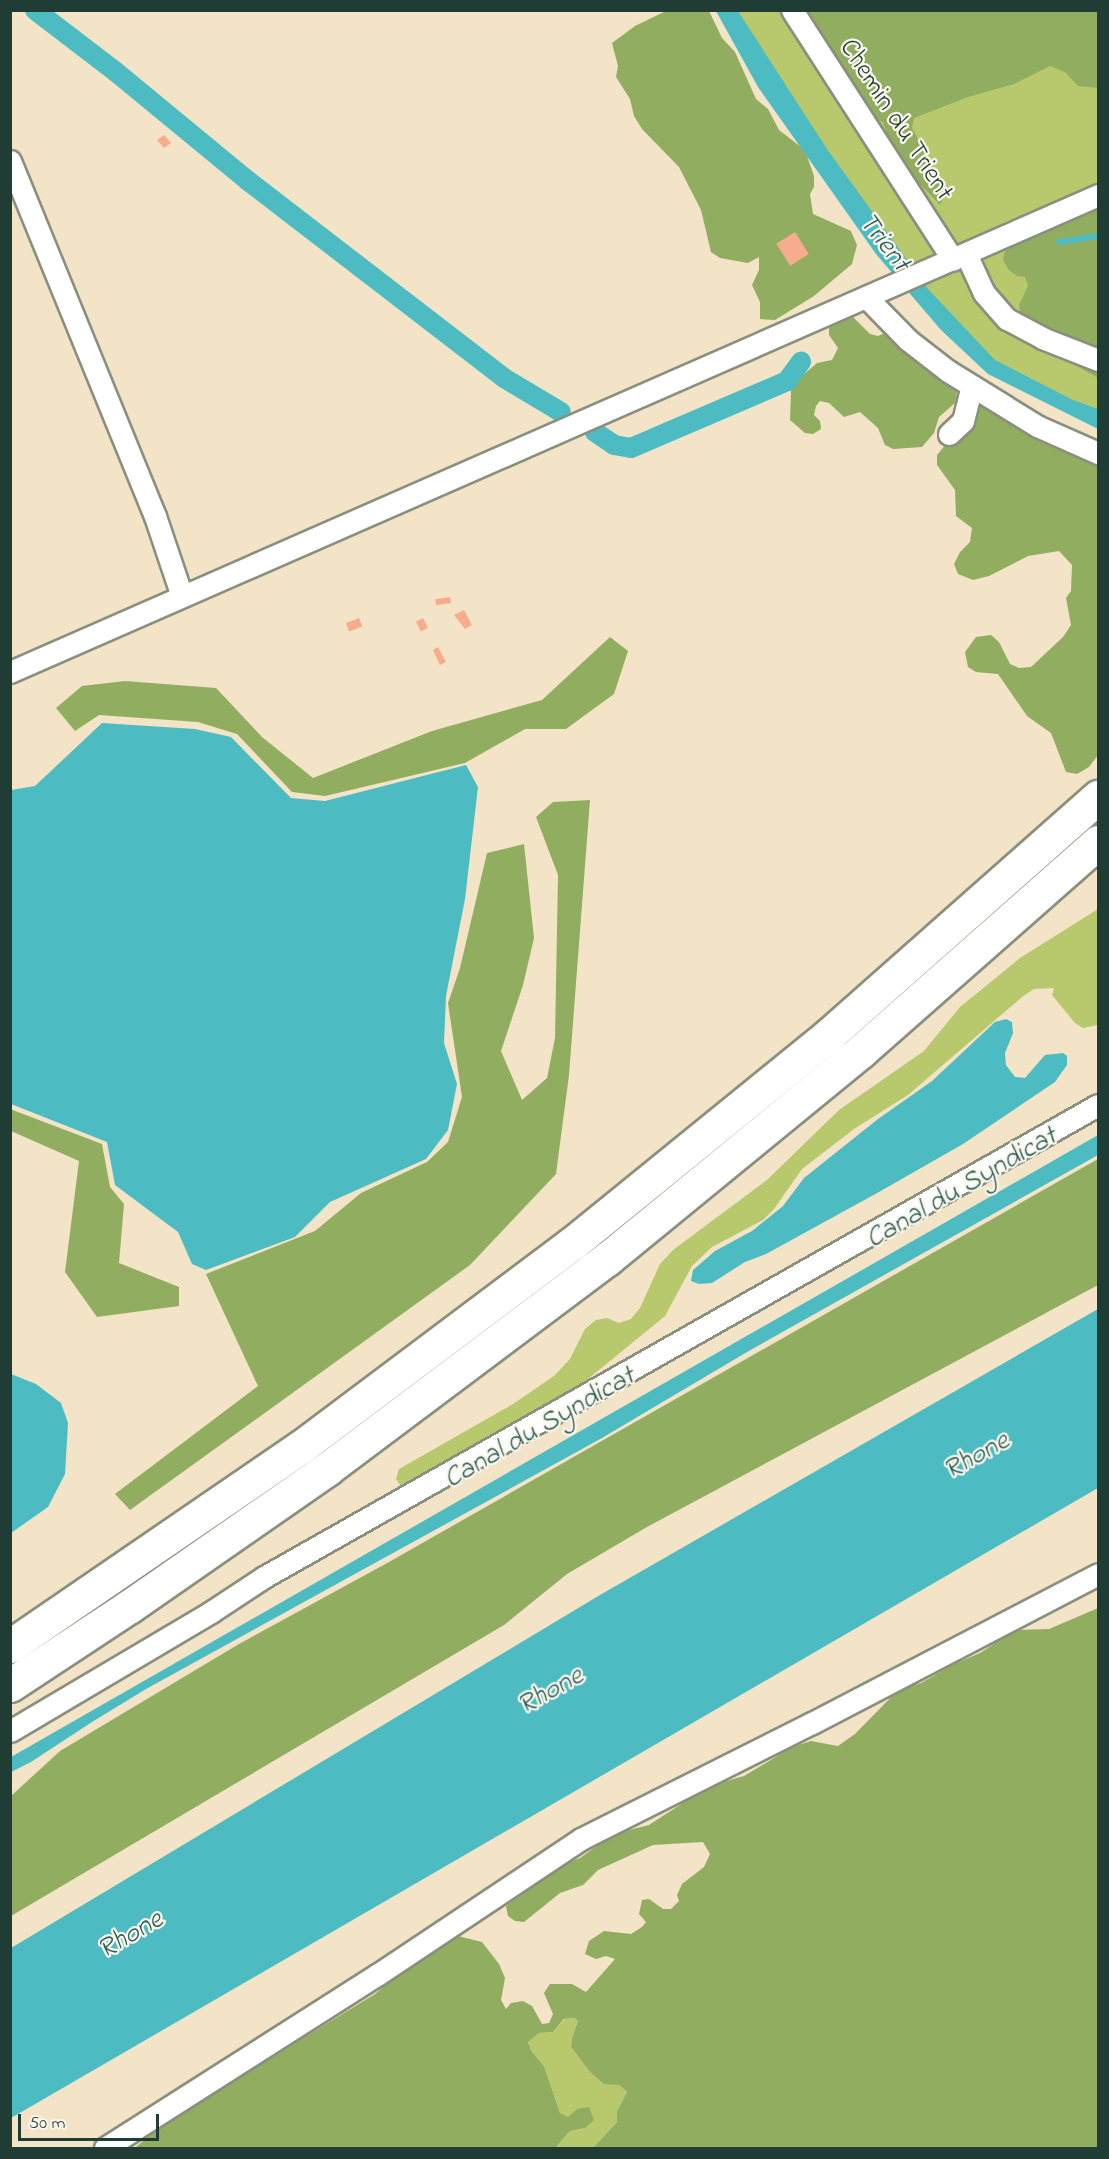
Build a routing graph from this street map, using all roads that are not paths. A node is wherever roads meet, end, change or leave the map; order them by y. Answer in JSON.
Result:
{"nodes":[{"id":1,"x":792,"y":10,"type":"edge"},
{"id":2,"x":10,"y":161,"type":"edge"},
{"id":3,"x":1098,"y":195,"type":"edge"},
{"id":4,"x":951,"y":260,"type":"junction"},
{"id":5,"x":872,"y":295,"type":"junction"},
{"id":6,"x":1098,"y":360,"type":"edge"},
{"id":7,"x":972,"y":386,"type":"junction"},
{"id":8,"x":949,"y":434,"type":"dead end"},
{"id":9,"x":1098,"y":453,"type":"edge"},
{"id":10,"x":182,"y":596,"type":"junction"},
{"id":11,"x":10,"y":672,"type":"edge"},
{"id":12,"x":1098,"y":797,"type":"edge"},
{"id":13,"x":1098,"y":842,"type":"edge"},
{"id":14,"x":1098,"y":1105,"type":"edge"},
{"id":15,"x":1098,"y":1574,"type":"edge"},
{"id":16,"x":10,"y":1646,"type":"edge"},
{"id":17,"x":10,"y":1685,"type":"edge"},
{"id":18,"x":10,"y":1731,"type":"edge"},
{"id":19,"x":105,"y":2148,"type":"edge"}],
"edges":[{"from":1,"to":4,"type":"street","name":"Chemin du Trient"},
{"from":2,"to":10,"type":"street"},
{"from":3,"to":4,"type":"street"},
{"from":4,"to":5,"type":"street"},
{"from":4,"to":6,"type":"street","name":"Chemin du Trient"},
{"from":5,"to":7,"type":"street"},
{"from":5,"to":10,"type":"street"},
{"from":7,"to":8,"type":"street"},
{"from":7,"to":9,"type":"street"},
{"from":10,"to":11,"type":"street"},
{"from":12,"to":16,"type":"highway"},
{"from":13,"to":17,"type":"highway"},
{"from":14,"to":18,"type":"street"},
{"from":15,"to":19,"type":"street"}]}
